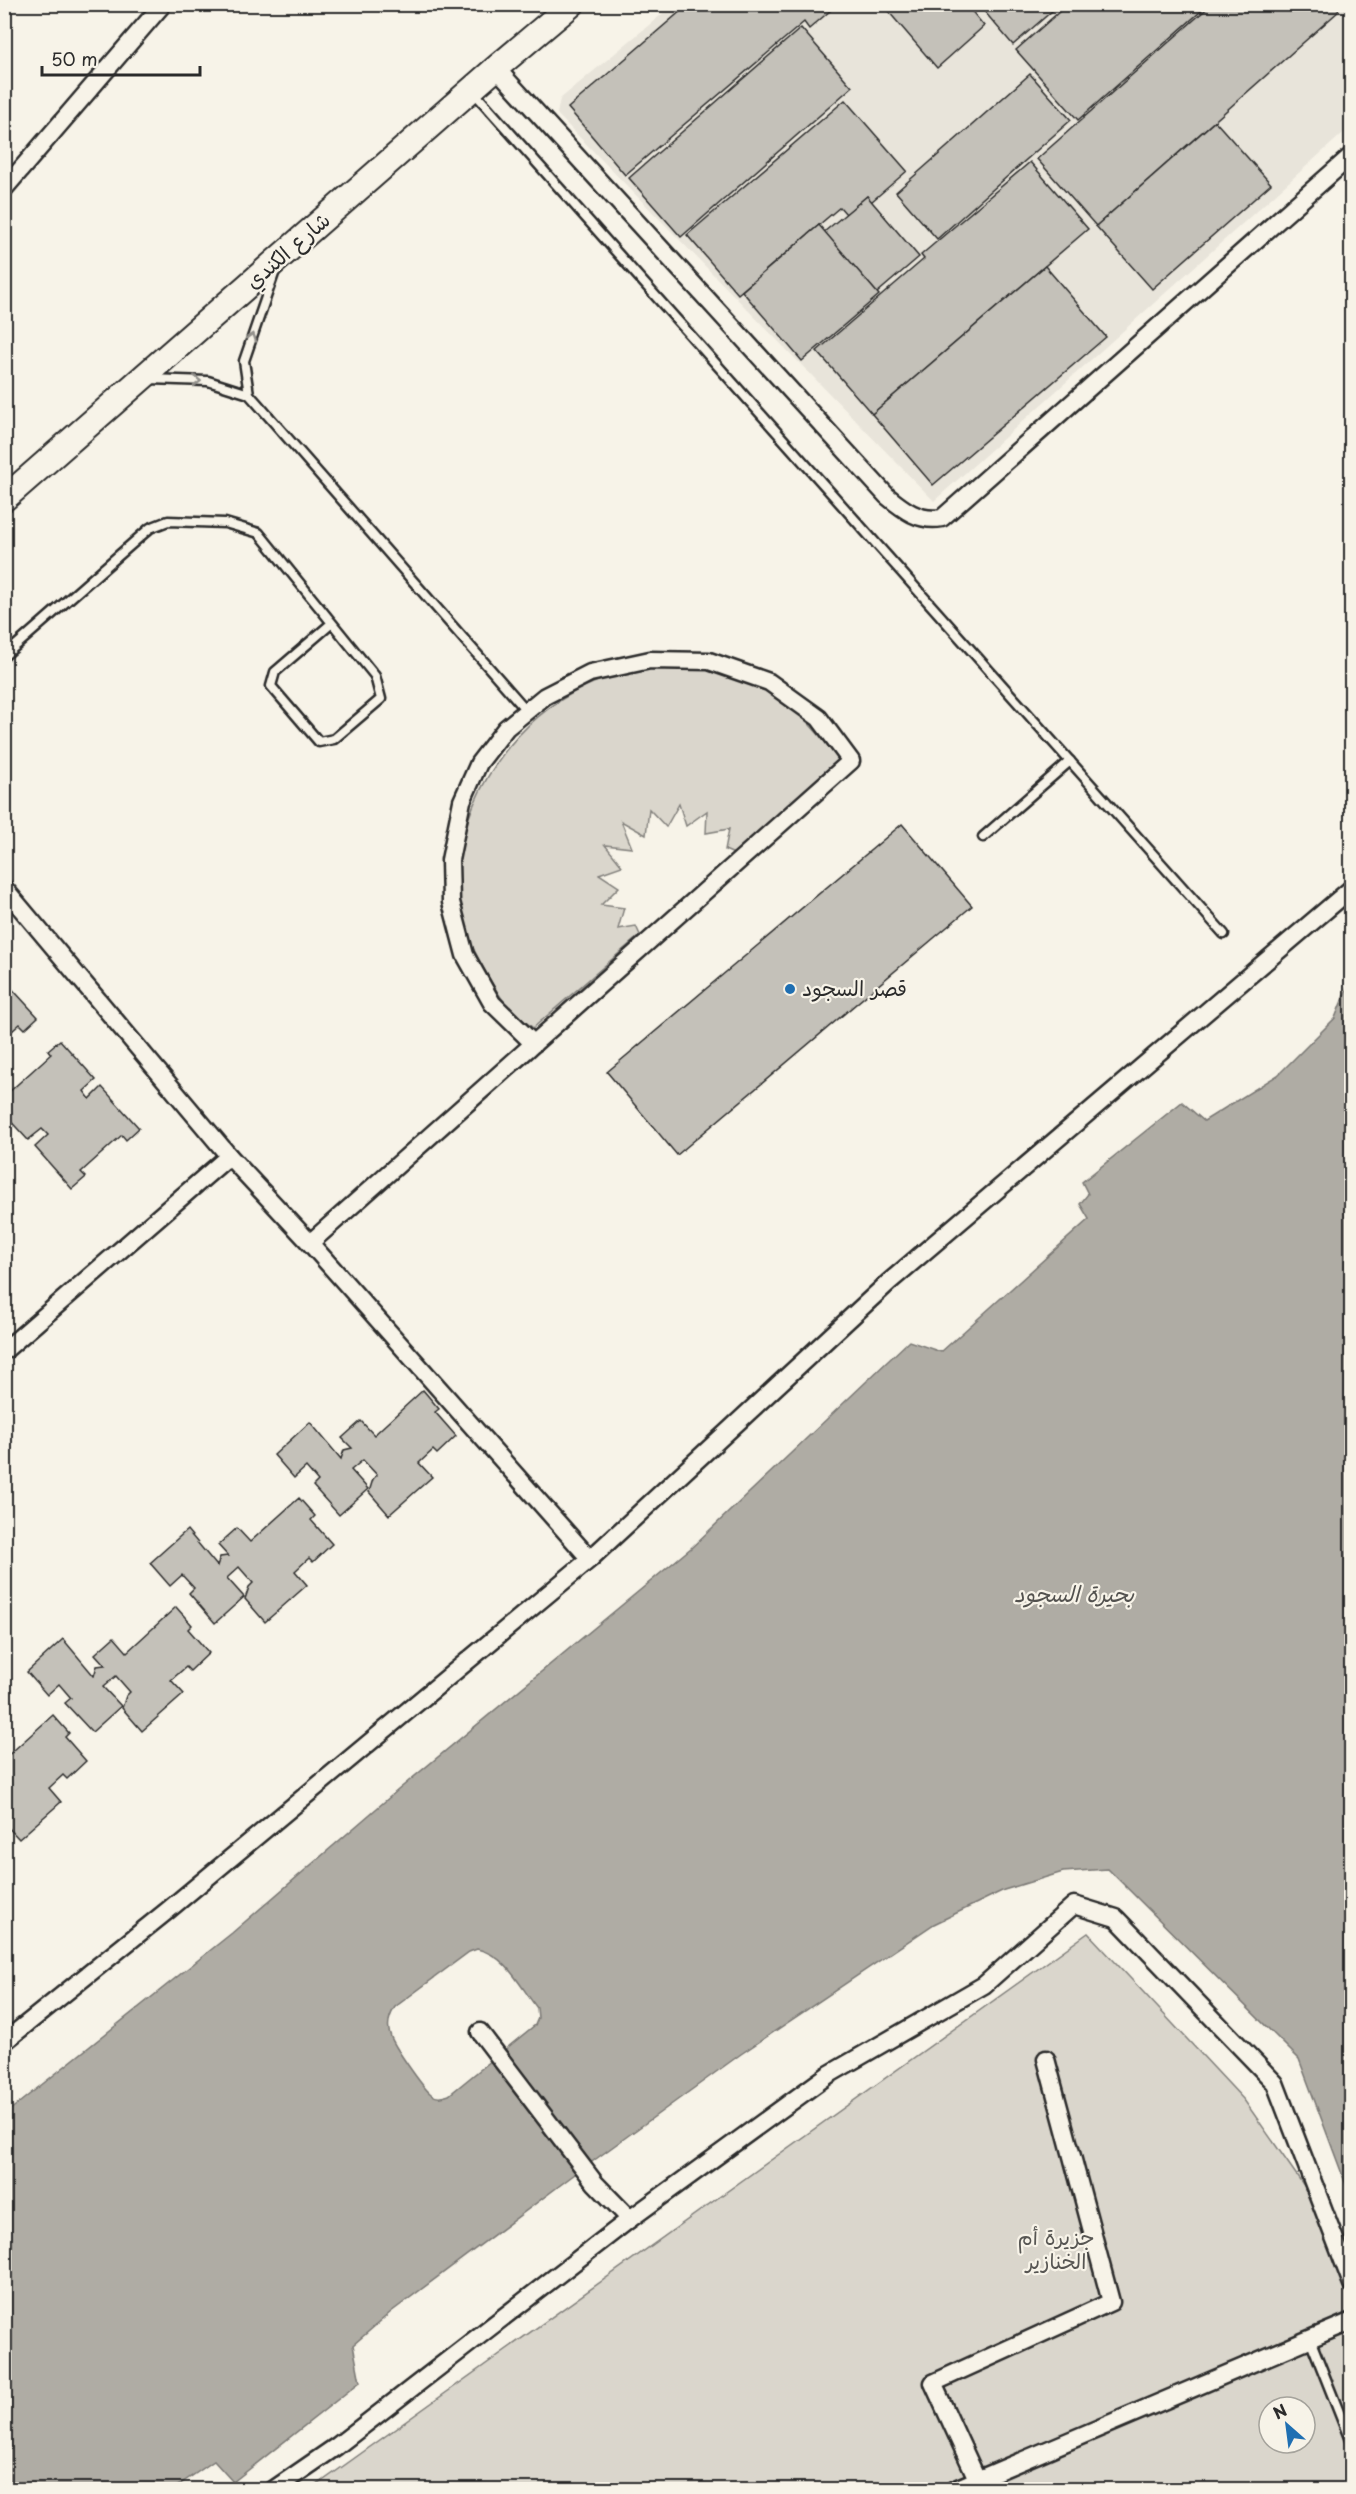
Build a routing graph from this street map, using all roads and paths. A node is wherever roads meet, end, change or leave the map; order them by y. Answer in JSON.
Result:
{"nodes":[{"id":1,"x":163,"y":4,"type":"edge"},
{"id":2,"x":572,"y":4,"type":"edge"},
{"id":3,"x":496,"y":68,"type":"junction"},
{"id":4,"x":471,"y":90,"type":"junction"},
{"id":5,"x":1352,"y":156,"type":"edge"},
{"id":6,"x":4,"y":189,"type":"edge"},
{"id":7,"x":281,"y":257,"type":"junction"},
{"id":8,"x":142,"y":378,"type":"junction"},
{"id":9,"x":249,"y":394,"type":"junction"},
{"id":10,"x":4,"y":499,"type":"edge"},
{"id":11,"x":332,"y":623,"type":"junction"},
{"id":12,"x":4,"y":656,"type":"edge"},
{"id":13,"x":527,"y":711,"type":"junction"},
{"id":14,"x":1070,"y":761,"type":"junction"},
{"id":15,"x":983,"y":837,"type":"dead end"},
{"id":16,"x":4,"y":888,"type":"edge"},
{"id":17,"x":1352,"y":888,"type":"edge"},
{"id":18,"x":1224,"y":934,"type":"dead end"},
{"id":19,"x":534,"y":1044,"type":"junction"},
{"id":20,"x":229,"y":1156,"type":"junction"},
{"id":21,"x":310,"y":1243,"type":"junction"},
{"id":22,"x":4,"y":1351,"type":"edge"},
{"id":23,"x":590,"y":1559,"type":"junction"},
{"id":24,"x":480,"y":2032,"type":"dead end"},
{"id":25,"x":4,"y":2042,"type":"edge"},
{"id":26,"x":1046,"y":2059,"type":"dead end"},
{"id":27,"x":630,"y":2219,"type":"junction"},
{"id":28,"x":1352,"y":2284,"type":"edge"},
{"id":29,"x":1352,"y":2321,"type":"edge"},
{"id":30,"x":1310,"y":2339,"type":"junction"},
{"id":31,"x":1352,"y":2445,"type":"edge"},
{"id":32,"x":977,"y":2479,"type":"junction"},
{"id":33,"x":273,"y":2490,"type":"edge"},
{"id":34,"x":953,"y":2490,"type":"edge"}],
"edges":[{"from":1,"to":6,"type":"street"},
{"from":2,"to":3,"type":"street","name":"شارع الكندي"},
{"from":3,"to":4,"type":"street","name":"شارع الكندي"},
{"from":3,"to":5,"type":"street"},
{"from":4,"to":7,"type":"street","name":"شارع الكندي"},
{"from":4,"to":14,"type":"lane"},
{"from":7,"to":8,"type":"street","name":"شارع الكندي"},
{"from":9,"to":7,"type":"lane","one_way":true},
{"from":8,"to":9,"type":"lane","one_way":true},
{"from":8,"to":10,"type":"street","name":"شارع الكندي"},
{"from":9,"to":13,"type":"lane"},
{"from":11,"to":11,"type":"lane"},
{"from":11,"to":12,"type":"lane"},
{"from":13,"to":19,"type":"street"},
{"from":13,"to":19,"type":"street"},
{"from":14,"to":15,"type":"lane"},
{"from":14,"to":18,"type":"lane"},
{"from":16,"to":20,"type":"street"},
{"from":17,"to":23,"type":"street"},
{"from":19,"to":21,"type":"street"},
{"from":20,"to":21,"type":"street"},
{"from":20,"to":22,"type":"street"},
{"from":21,"to":23,"type":"street"},
{"from":23,"to":25,"type":"street"},
{"from":24,"to":27,"type":"street"},
{"from":26,"to":32,"type":"street"},
{"from":27,"to":28,"type":"street"},
{"from":27,"to":33,"type":"street"},
{"from":29,"to":30,"type":"street"},
{"from":30,"to":31,"type":"lane"},
{"from":30,"to":32,"type":"street"},
{"from":32,"to":34,"type":"street"}]}
